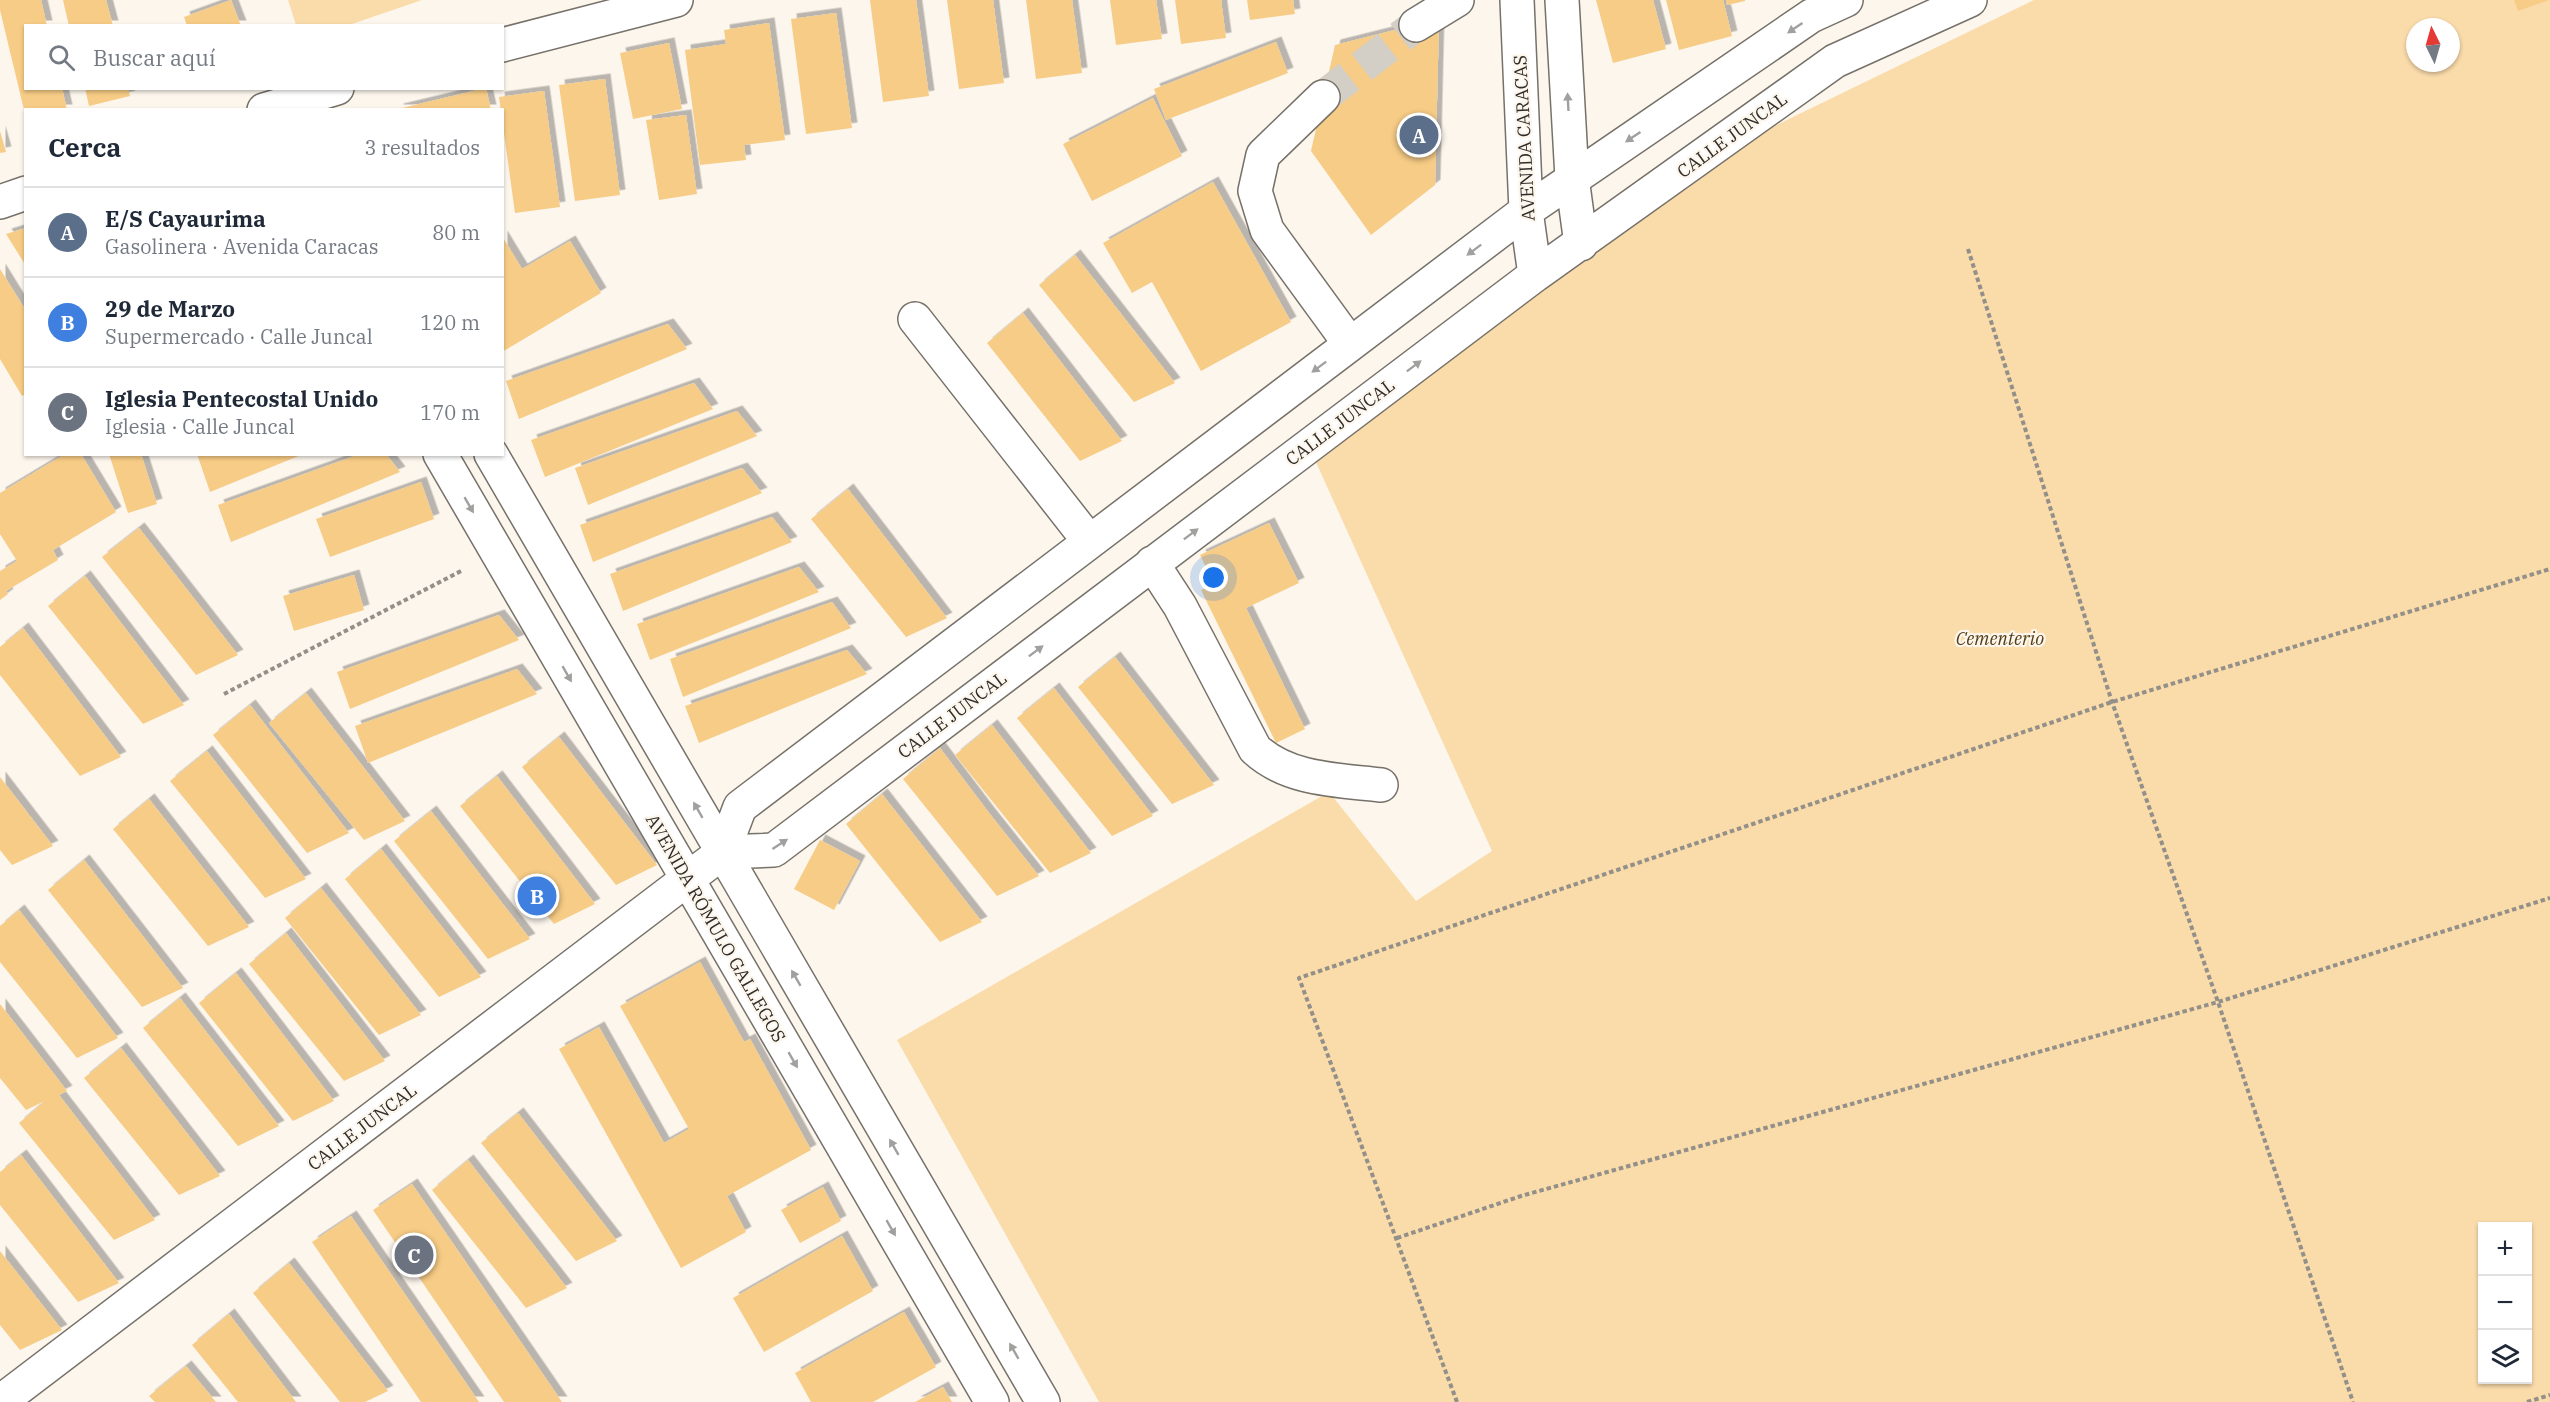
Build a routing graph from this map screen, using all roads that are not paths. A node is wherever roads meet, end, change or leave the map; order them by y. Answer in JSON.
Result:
{"nodes":[{"id":1,"x":676,"y":0,"type":"edge"},
{"id":2,"x":1457,"y":0,"type":"edge"},
{"id":3,"x":1517,"y":0,"type":"edge"},
{"id":4,"x":1562,"y":0,"type":"edge"},
{"id":5,"x":1846,"y":0,"type":"edge"},
{"id":6,"x":1970,"y":0,"type":"edge"},
{"id":7,"x":1416,"y":25,"type":"tunnel mouth"},
{"id":8,"x":504,"y":44,"type":"edge"},
{"id":9,"x":331,"y":90,"type":"edge"},
{"id":10,"x":1323,"y":97,"type":"tunnel mouth"},
{"id":11,"x":280,"y":107,"type":"edge"},
{"id":12,"x":1572,"y":178,"type":"junction"},
{"id":13,"x":24,"y":194,"type":"edge"},
{"id":14,"x":0,"y":202,"type":"edge"},
{"id":15,"x":1526,"y":211,"type":"junction"},
{"id":16,"x":1581,"y":244,"type":"junction"},
{"id":17,"x":1536,"y":275,"type":"junction"},
{"id":18,"x":915,"y":319,"type":"dead end"},
{"id":19,"x":1350,"y":344,"type":"junction"},
{"id":20,"x":441,"y":456,"type":"edge"},
{"id":21,"x":492,"y":456,"type":"edge"},
{"id":22,"x":1089,"y":541,"type":"junction"},
{"id":23,"x":1152,"y":563,"type":"junction"},
{"id":24,"x":1380,"y":785,"type":"dead end"},
{"id":25,"x":723,"y":852,"type":"junction"},
{"id":26,"x":688,"y":879,"type":"junction"},
{"id":27,"x":0,"y":1402,"type":"edge"},
{"id":28,"x":992,"y":1402,"type":"edge"},
{"id":29,"x":1043,"y":1402,"type":"edge"}],
"edges":[{"from":1,"to":8,"type":"street"},
{"from":2,"to":7,"type":"street"},
{"from":3,"to":15,"type":"street","name":"AVENIDA CARACAS"},
{"from":12,"to":4,"type":"street","one_way":true},
{"from":5,"to":12,"type":"street","one_way":true},
{"from":6,"to":16,"type":"street","name":"CALLE JUNCAL"},
{"from":9,"to":11,"type":"street"},
{"from":10,"to":19,"type":"street"},
{"from":12,"to":15,"type":"street"},
{"from":12,"to":16,"type":"street"},
{"from":13,"to":14,"type":"street"},
{"from":15,"to":17,"type":"street","name":"AVENIDA CARACAS"},
{"from":15,"to":19,"type":"street","one_way":true},
{"from":16,"to":17,"type":"street","name":"CALLE JUNCAL"},
{"from":23,"to":17,"type":"street","name":"CALLE JUNCAL","one_way":true},
{"from":18,"to":22,"type":"street"},
{"from":19,"to":22,"type":"street","one_way":true},
{"from":20,"to":26,"type":"street","name":"AVENIDA RÓMULO GALLEGOS","one_way":true},
{"from":25,"to":21,"type":"street","one_way":true},
{"from":22,"to":25,"type":"street"},
{"from":23,"to":24,"type":"street"},
{"from":25,"to":23,"type":"street","name":"CALLE JUNCAL","one_way":true},
{"from":25,"to":26,"type":"street","name":"CALLE JUNCAL"},
{"from":29,"to":25,"type":"street","one_way":true},
{"from":26,"to":27,"type":"street","name":"CALLE JUNCAL"},
{"from":26,"to":28,"type":"street","name":"AVENIDA RÓMULO GALLEGOS","one_way":true}]}
